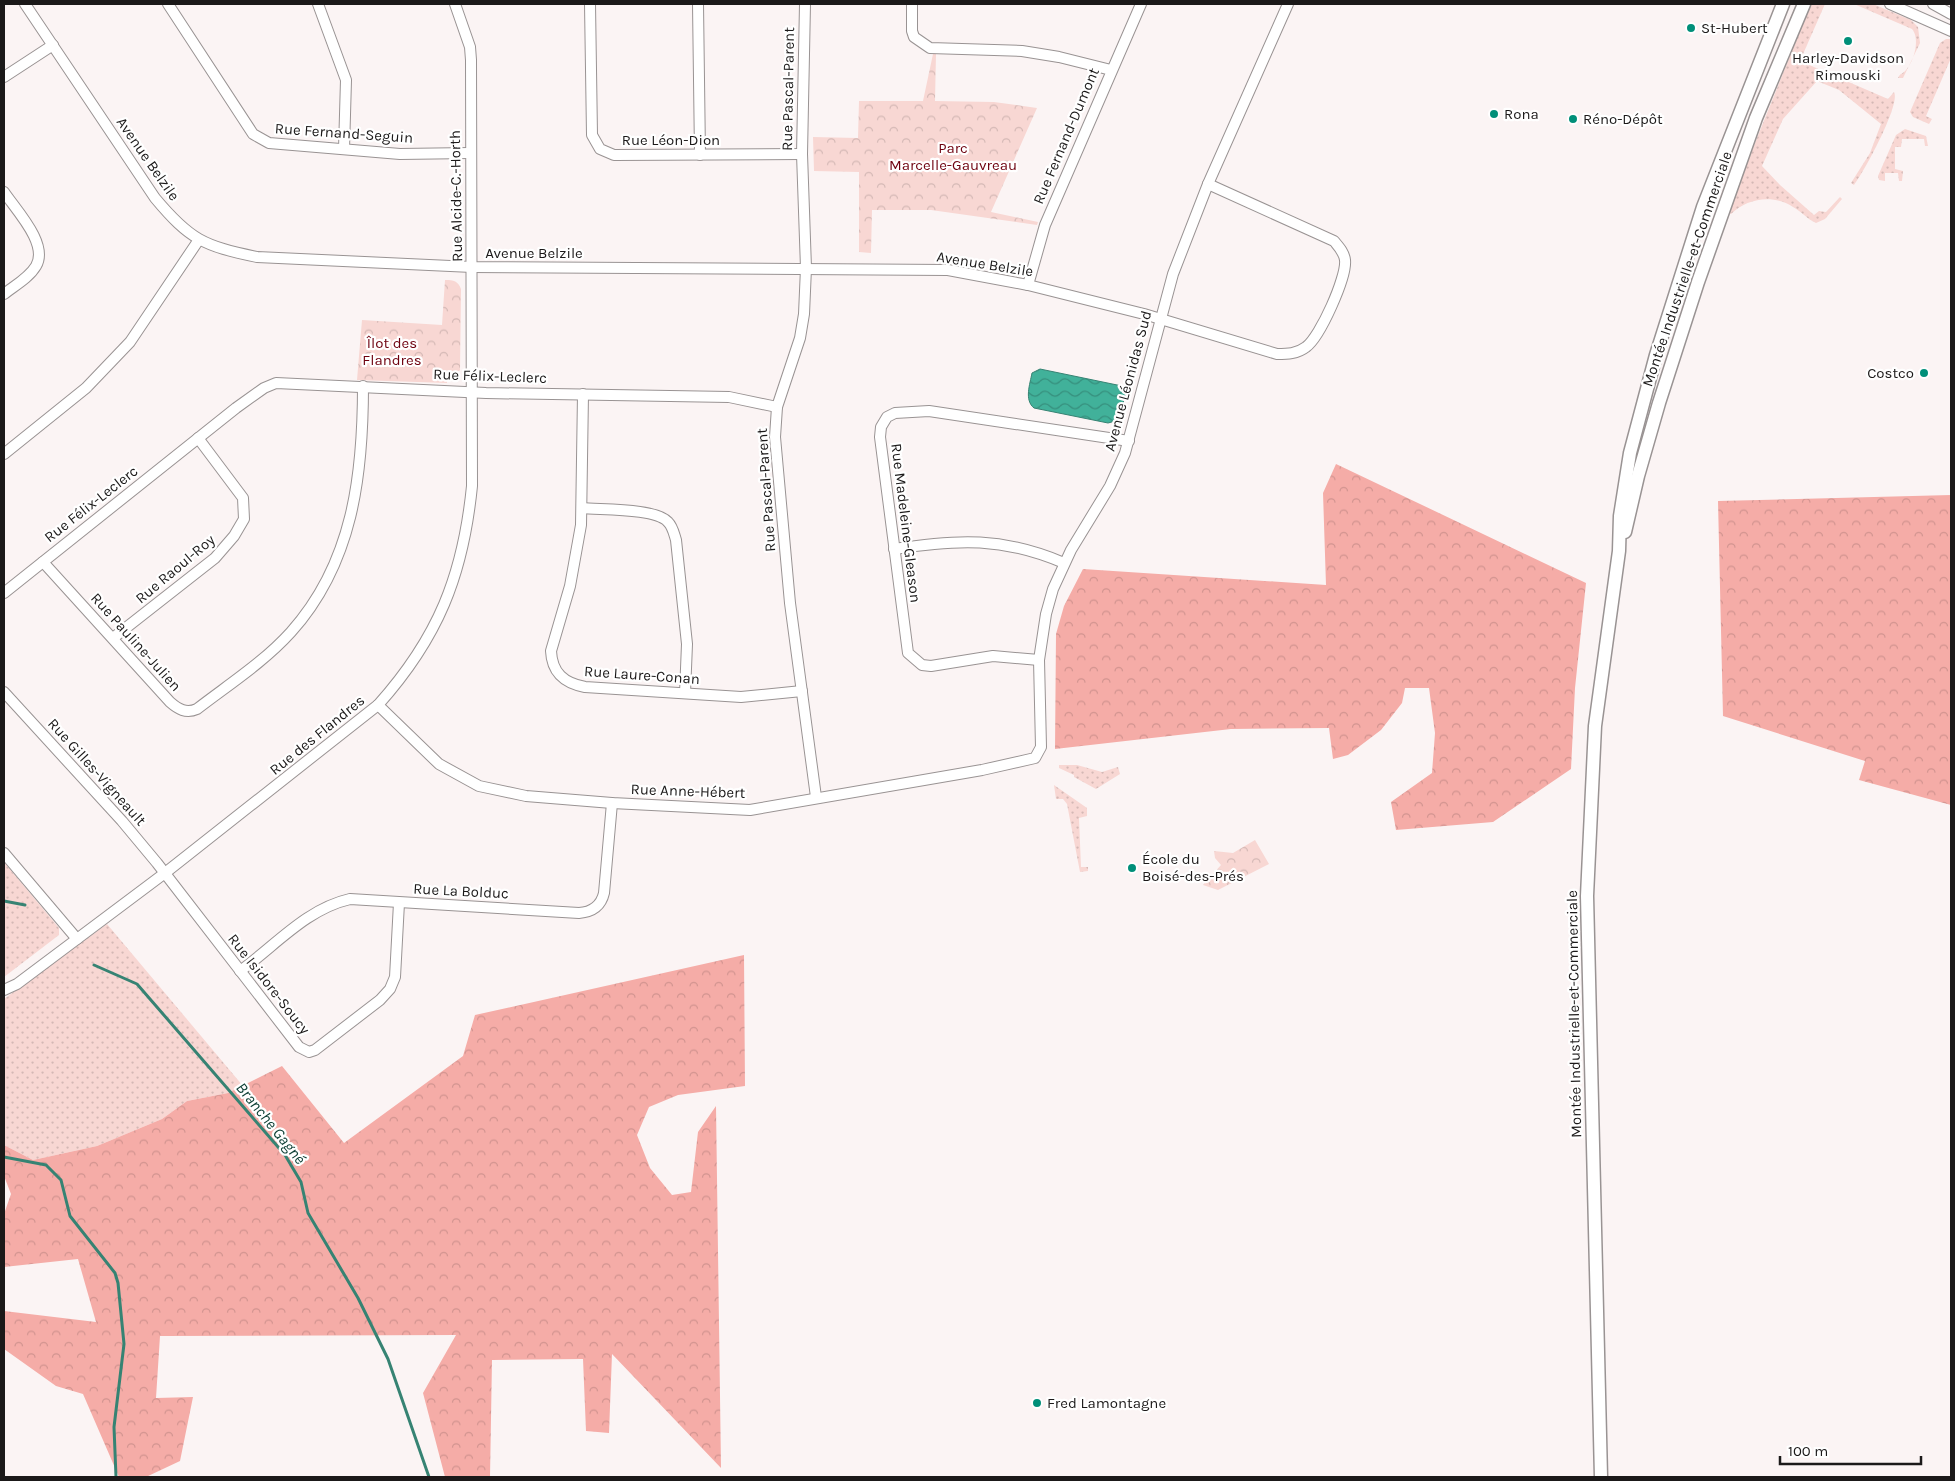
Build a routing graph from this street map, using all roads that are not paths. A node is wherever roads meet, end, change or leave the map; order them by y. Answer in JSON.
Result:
{"nodes":[{"id":1,"x":25,"y":4,"type":"edge"},
{"id":2,"x":168,"y":4,"type":"edge"},
{"id":3,"x":318,"y":4,"type":"edge"},
{"id":4,"x":455,"y":4,"type":"edge"},
{"id":5,"x":590,"y":4,"type":"edge"},
{"id":6,"x":698,"y":4,"type":"edge"},
{"id":7,"x":805,"y":4,"type":"edge"},
{"id":8,"x":912,"y":4,"type":"edge"},
{"id":9,"x":1141,"y":4,"type":"edge"},
{"id":10,"x":1288,"y":4,"type":"edge"},
{"id":11,"x":1783,"y":4,"type":"edge"},
{"id":12,"x":1804,"y":4,"type":"edge"},
{"id":13,"x":1890,"y":4,"type":"edge"},
{"id":14,"x":1933,"y":4,"type":"edge"},
{"id":15,"x":1951,"y":14,"type":"edge"},
{"id":16,"x":1951,"y":31,"type":"edge"},
{"id":17,"x":53,"y":45,"type":"junction"},
{"id":18,"x":1111,"y":70,"type":"junction"},
{"id":19,"x":4,"y":77,"type":"edge"},
{"id":20,"x":344,"y":149,"type":"junction"},
{"id":21,"x":470,"y":153,"type":"junction"},
{"id":22,"x":802,"y":154,"type":"junction"},
{"id":23,"x":700,"y":155,"type":"junction"},
{"id":24,"x":1208,"y":184,"type":"junction"},
{"id":25,"x":4,"y":192,"type":"edge"},
{"id":26,"x":198,"y":241,"type":"junction"},
{"id":27,"x":472,"y":267,"type":"junction"},
{"id":28,"x":806,"y":268,"type":"junction"},
{"id":29,"x":1028,"y":284,"type":"junction"},
{"id":30,"x":4,"y":294,"type":"edge"},
{"id":31,"x":1160,"y":319,"type":"junction"},
{"id":32,"x":363,"y":386,"type":"junction"},
{"id":33,"x":472,"y":391,"type":"junction"},
{"id":34,"x":583,"y":394,"type":"junction"},
{"id":35,"x":777,"y":407,"type":"junction"},
{"id":36,"x":198,"y":438,"type":"junction"},
{"id":37,"x":1130,"y":441,"type":"junction"},
{"id":38,"x":4,"y":454,"type":"edge"},
{"id":39,"x":582,"y":508,"type":"junction"},
{"id":40,"x":894,"y":549,"type":"junction"},
{"id":41,"x":1619,"y":551,"type":"junction"},
{"id":42,"x":42,"y":562,"type":"junction"},
{"id":43,"x":1064,"y":563,"type":"junction"},
{"id":44,"x":4,"y":593,"type":"edge"},
{"id":45,"x":113,"y":638,"type":"junction"},
{"id":46,"x":1039,"y":660,"type":"junction"},
{"id":47,"x":802,"y":691,"type":"junction"},
{"id":48,"x":4,"y":692,"type":"edge"},
{"id":49,"x":684,"y":693,"type":"junction"},
{"id":50,"x":378,"y":705,"type":"junction"},
{"id":51,"x":1024,"y":761,"type":"joint"},
{"id":52,"x":816,"y":797,"type":"junction"},
{"id":53,"x":612,"y":803,"type":"junction"},
{"id":54,"x":4,"y":853,"type":"edge"},
{"id":55,"x":165,"y":873,"type":"junction"},
{"id":56,"x":399,"y":903,"type":"junction"},
{"id":57,"x":77,"y":939,"type":"junction"},
{"id":58,"x":240,"y":971,"type":"junction"},
{"id":59,"x":4,"y":990,"type":"edge"},
{"id":60,"x":1601,"y":1477,"type":"edge"}],
"edges":[{"from":1,"to":17,"type":"street","name":"Avenue Belzile"},
{"from":2,"to":20,"type":"street","name":"Rue Fernand-Seguin"},
{"from":3,"to":20,"type":"street"},
{"from":4,"to":21,"type":"street","name":"Rue Alcide-C.-Horth"},
{"from":5,"to":23,"type":"street","name":"Rue Léon-Dion"},
{"from":6,"to":23,"type":"street"},
{"from":7,"to":22,"type":"street","name":"Rue Pascal-Parent"},
{"from":8,"to":18,"type":"street"},
{"from":9,"to":18,"type":"street","name":"Rue Fernand-Dumont"},
{"from":10,"to":24,"type":"street","name":"Avenue Léonidas Sud"},
{"from":11,"to":41,"type":"main road","name":"Montée Industrielle-et-Commerciale"},
{"from":12,"to":41,"type":"main road","name":"Montée Industrielle-et-Commerciale"},
{"from":13,"to":16,"type":"street"},
{"from":14,"to":15,"type":"street"},
{"from":17,"to":19,"type":"street"},
{"from":17,"to":26,"type":"street","name":"Avenue Belzile"},
{"from":18,"to":29,"type":"street","name":"Rue Fernand-Dumont"},
{"from":20,"to":21,"type":"street","name":"Rue Fernand-Seguin"},
{"from":21,"to":27,"type":"street","name":"Rue Alcide-C.-Horth"},
{"from":22,"to":23,"type":"street","name":"Rue Léon-Dion"},
{"from":22,"to":28,"type":"street","name":"Rue Pascal-Parent"},
{"from":24,"to":31,"type":"street","name":"Avenue Léonidas Sud"},
{"from":24,"to":31,"type":"street","name":"Avenue Belzile"},
{"from":25,"to":30,"type":"street"},
{"from":26,"to":27,"type":"street","name":"Avenue Belzile"},
{"from":26,"to":38,"type":"street"},
{"from":27,"to":28,"type":"street","name":"Avenue Belzile"},
{"from":27,"to":33,"type":"street","name":"Rue Alcide-C.-Horth"},
{"from":28,"to":29,"type":"street","name":"Avenue Belzile"},
{"from":28,"to":35,"type":"street","name":"Rue Pascal-Parent"},
{"from":29,"to":31,"type":"street","name":"Avenue Belzile"},
{"from":31,"to":37,"type":"street","name":"Avenue Léonidas Sud"},
{"from":32,"to":33,"type":"street","name":"Rue Félix-Leclerc"},
{"from":32,"to":36,"type":"street","name":"Rue Félix-Leclerc"},
{"from":32,"to":45,"type":"street","name":"Rue Pauline-Julien"},
{"from":33,"to":34,"type":"street","name":"Rue Félix-Leclerc"},
{"from":33,"to":50,"type":"street","name":"Rue des Flandres"},
{"from":34,"to":35,"type":"street","name":"Rue Félix-Leclerc"},
{"from":34,"to":39,"type":"street","name":"Rue Laure-Conan"},
{"from":35,"to":47,"type":"street","name":"Rue Pascal-Parent"},
{"from":36,"to":42,"type":"street","name":"Rue Félix-Leclerc"},
{"from":36,"to":45,"type":"street","name":"Rue Raoul-Roy"},
{"from":37,"to":40,"type":"street","name":"Rue Madeleine-Gleason"},
{"from":37,"to":43,"type":"street","name":"Avenue Léonidas Sud"},
{"from":39,"to":49,"type":"street"},
{"from":39,"to":49,"type":"street","name":"Rue Laure-Conan"},
{"from":40,"to":43,"type":"street"},
{"from":40,"to":46,"type":"street","name":"Rue Madeleine-Gleason"},
{"from":41,"to":60,"type":"main road","name":"Montée Industrielle-et-Commerciale"},
{"from":42,"to":44,"type":"street","name":"Rue Félix-Leclerc"},
{"from":42,"to":45,"type":"street","name":"Rue Pauline-Julien"},
{"from":43,"to":46,"type":"street","name":"Avenue Léonidas Sud"},
{"from":46,"to":51,"type":"street","name":"Avenue Léonidas Sud"},
{"from":47,"to":49,"type":"street","name":"Rue Laure-Conan"},
{"from":47,"to":52,"type":"street","name":"Rue Pascal-Parent"},
{"from":48,"to":55,"type":"street","name":"Rue Gilles-Vigneault"},
{"from":50,"to":53,"type":"street","name":"Rue Anne-Hébert"},
{"from":50,"to":55,"type":"street","name":"Rue des Flandres"},
{"from":51,"to":52,"type":"street","name":"Rue Anne-Hébert"},
{"from":52,"to":53,"type":"street","name":"Rue Anne-Hébert"},
{"from":53,"to":56,"type":"street","name":"Rue La Bolduc"},
{"from":54,"to":57,"type":"street"},
{"from":55,"to":57,"type":"street","name":"Rue des Flandres"},
{"from":55,"to":58,"type":"street","name":"Rue Isidore-Soucy"},
{"from":56,"to":58,"type":"street","name":"Rue La Bolduc"},
{"from":56,"to":58,"type":"street","name":"Rue Isidore-Soucy"},
{"from":57,"to":59,"type":"street","name":"Rue des Flandres"}]}
